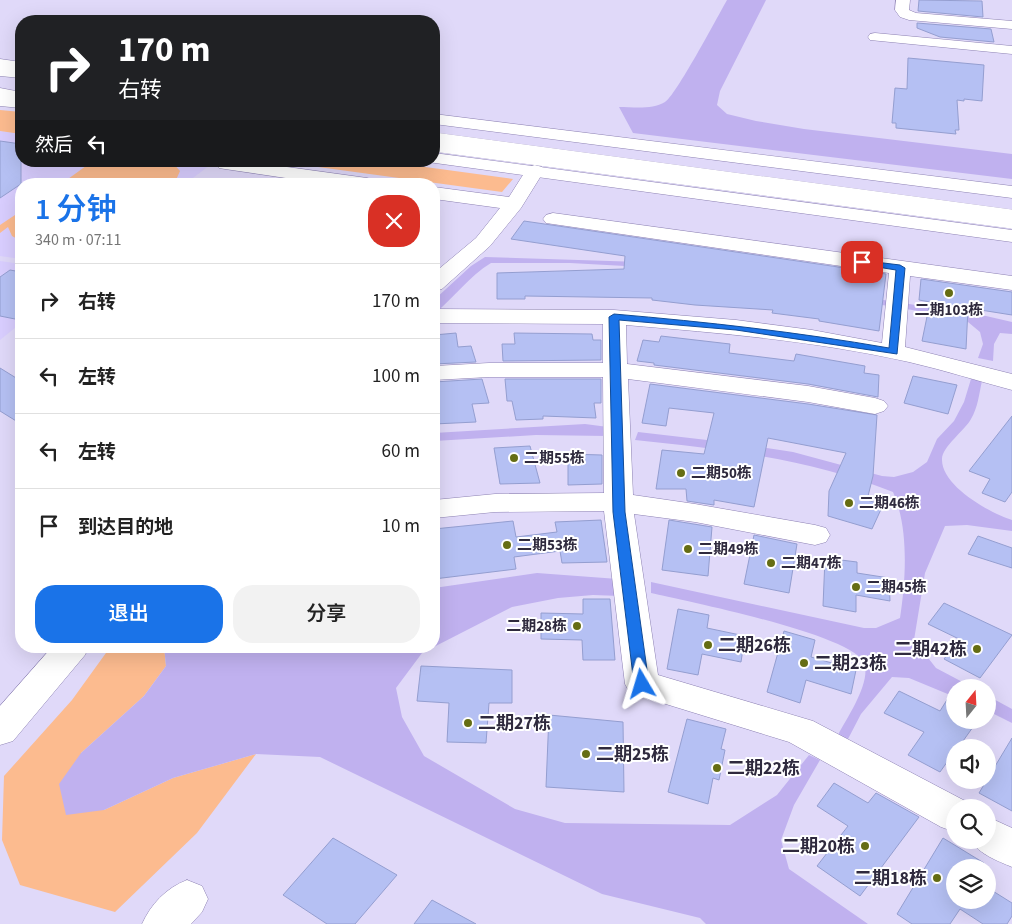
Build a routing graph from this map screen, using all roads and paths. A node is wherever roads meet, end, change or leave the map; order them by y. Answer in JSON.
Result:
{"nodes":[{"id":1,"x":903,"y":0,"type":"edge"},
{"id":2,"x":1012,"y":25,"type":"edge"},
{"id":3,"x":875,"y":37,"type":"dead end"},
{"id":4,"x":1012,"y":50,"type":"edge"},
{"id":5,"x":0,"y":64,"type":"edge"},
{"id":6,"x":15,"y":65,"type":"edge"},
{"id":7,"x":0,"y":71,"type":"edge"},
{"id":8,"x":15,"y":72,"type":"edge"},
{"id":9,"x":0,"y":76,"type":"edge"},
{"id":10,"x":15,"y":78,"type":"edge"},
{"id":11,"x":0,"y":85,"type":"edge"},
{"id":12,"x":15,"y":87,"type":"edge"},
{"id":13,"x":0,"y":93,"type":"edge"},
{"id":14,"x":15,"y":95,"type":"edge"},
{"id":15,"x":0,"y":101,"type":"edge"},
{"id":16,"x":15,"y":102,"type":"edge"},
{"id":17,"x":440,"y":120,"type":"edge"},
{"id":18,"x":440,"y":132,"type":"edge"},
{"id":19,"x":440,"y":143,"type":"edge"},
{"id":20,"x":643,"y":145,"type":"junction"},
{"id":21,"x":440,"y":159,"type":"edge"},
{"id":22,"x":247,"y":167,"type":"edge"},
{"id":23,"x":535,"y":171,"type":"junction"},
{"id":24,"x":885,"y":177,"type":"junction"},
{"id":25,"x":325,"y":178,"type":"edge"},
{"id":26,"x":623,"y":182,"type":"junction"},
{"id":27,"x":1012,"y":192,"type":"edge"},
{"id":28,"x":440,"y":194,"type":"edge"},
{"id":29,"x":514,"y":204,"type":"junction"},
{"id":30,"x":1012,"y":205,"type":"edge"},
{"id":31,"x":553,"y":219,"type":"dead end"},
{"id":32,"x":1012,"y":219,"type":"edge"},
{"id":33,"x":918,"y":223,"type":"junction"},
{"id":34,"x":1012,"y":236,"type":"edge"},
{"id":35,"x":900,"y":268,"type":"junction"},
{"id":36,"x":440,"y":279,"type":"edge"},
{"id":37,"x":1012,"y":283,"type":"edge"},
{"id":38,"x":440,"y":316,"type":"edge"},
{"id":39,"x":614,"y":317,"type":"junction"},
{"id":40,"x":893,"y":352,"type":"junction"},
{"id":41,"x":616,"y":370,"type":"junction"},
{"id":42,"x":440,"y":373,"type":"edge"},
{"id":43,"x":1012,"y":382,"type":"edge"},
{"id":44,"x":875,"y":406,"type":"dead end"},
{"id":45,"x":618,"y":502,"type":"junction"},
{"id":46,"x":440,"y":508,"type":"edge"},
{"id":47,"x":815,"y":535,"type":"dead end"},
{"id":48,"x":66,"y":653,"type":"edge"},
{"id":49,"x":0,"y":731,"type":"edge"},
{"id":50,"x":946,"y":809,"type":"edge"},
{"id":51,"x":996,"y":839,"type":"edge"},
{"id":52,"x":1012,"y":849,"type":"edge"}],
"edges":[{"from":1,"to":2,"type":"main road"},
{"from":3,"to":4,"type":"main road"},
{"from":5,"to":6,"type":"main road"},
{"from":7,"to":8,"type":"main road"},
{"from":9,"to":10,"type":"main road"},
{"from":11,"to":12,"type":"main road"},
{"from":13,"to":14,"type":"main road"},
{"from":15,"to":16,"type":"main road"},
{"from":17,"to":20,"type":"main road"},
{"from":18,"to":30,"type":"main road"},
{"from":19,"to":32,"type":"main road","bridge":true},
{"from":20,"to":24,"type":"main road"},
{"from":20,"to":26,"type":"main road"},
{"from":21,"to":23,"type":"main road"},
{"from":22,"to":25,"type":"main road"},
{"from":23,"to":26,"type":"main road"},
{"from":23,"to":29,"type":"main road"},
{"from":24,"to":27,"type":"main road"},
{"from":24,"to":33,"type":"main road"},
{"from":26,"to":33,"type":"main road"},
{"from":28,"to":29,"type":"main road"},
{"from":29,"to":36,"type":"main road"},
{"from":31,"to":35,"type":"main road"},
{"from":33,"to":34,"type":"main road"},
{"from":35,"to":37,"type":"main road"},
{"from":35,"to":40,"type":"main road"},
{"from":38,"to":39,"type":"main road"},
{"from":39,"to":40,"type":"main road"},
{"from":39,"to":41,"type":"main road"},
{"from":40,"to":43,"type":"main road"},
{"from":41,"to":42,"type":"main road"},
{"from":41,"to":44,"type":"main road"},
{"from":41,"to":45,"type":"main road"},
{"from":45,"to":46,"type":"main road"},
{"from":45,"to":47,"type":"main road"},
{"from":45,"to":50,"type":"main road"},
{"from":48,"to":49,"type":"main road"},
{"from":51,"to":52,"type":"main road"}]}
